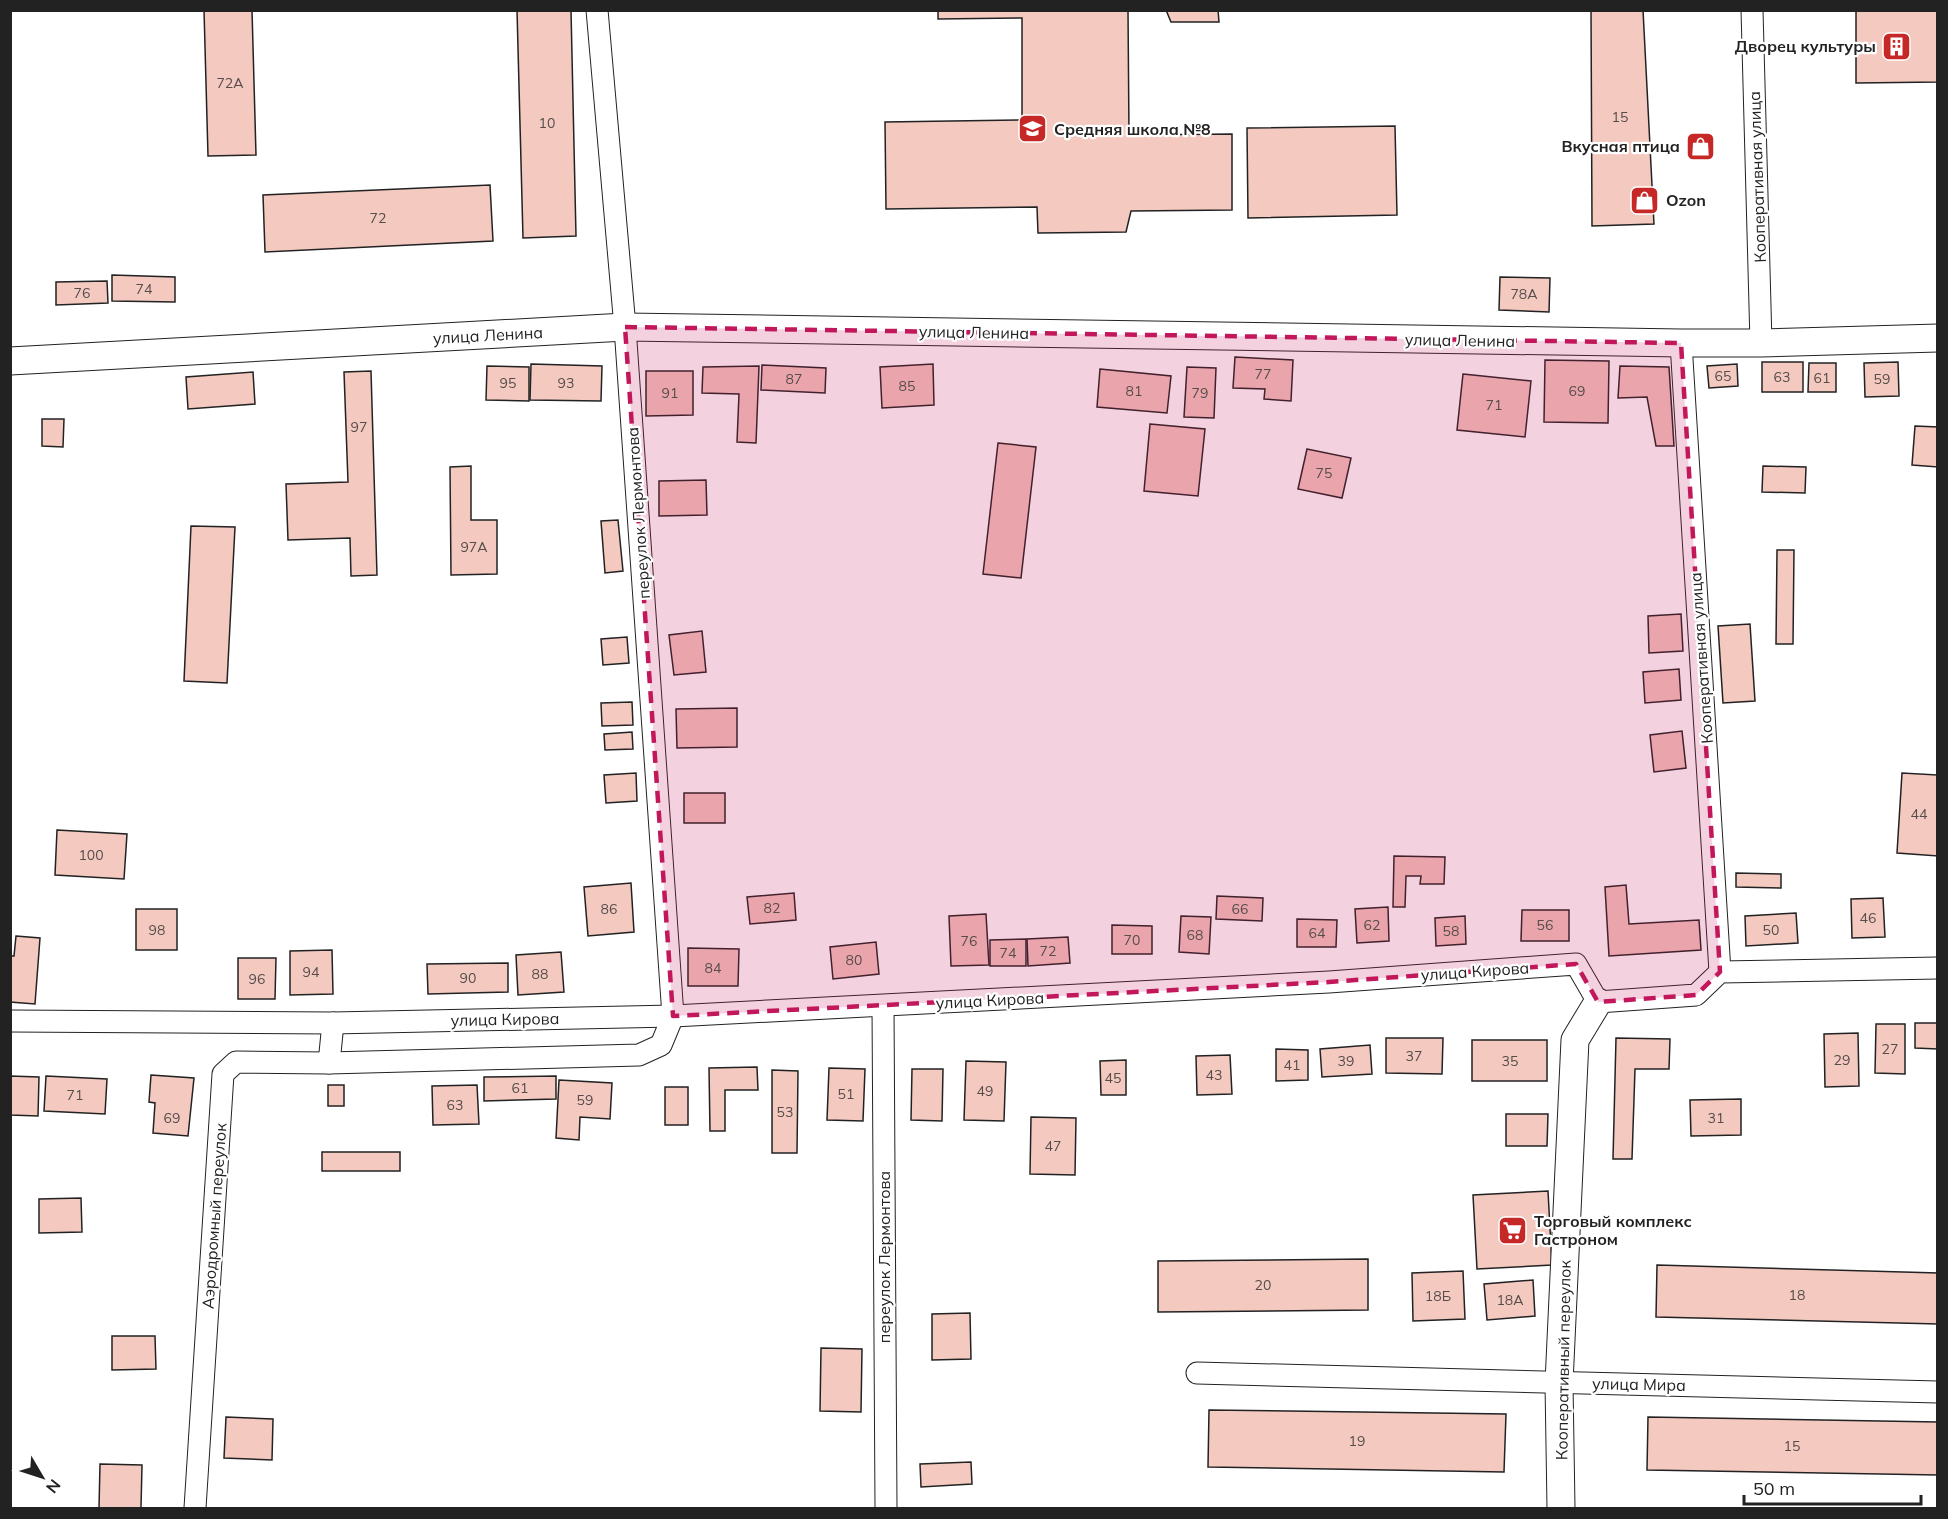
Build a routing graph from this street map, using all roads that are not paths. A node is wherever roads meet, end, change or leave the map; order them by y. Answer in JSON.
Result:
{"nodes":[{"id":1,"x":597,"y":10,"type":"edge"},
{"id":2,"x":1752,"y":10,"type":"edge"},
{"id":3,"x":625,"y":327,"type":"junction"},
{"id":4,"x":1938,"y":338,"type":"edge"},
{"id":5,"x":1681,"y":343,"type":"junction"},
{"id":6,"x":1761,"y":343,"type":"junction"},
{"id":7,"x":10,"y":361,"type":"edge"},
{"id":8,"x":1938,"y":968,"type":"edge"},
{"id":9,"x":1720,"y":972,"type":"junction"},
{"id":10,"x":1598,"y":1002,"type":"junction"},
{"id":11,"x":883,"y":1006,"type":"junction"},
{"id":12,"x":673,"y":1016,"type":"junction"},
{"id":13,"x":10,"y":1021,"type":"edge"},
{"id":14,"x":333,"y":1023,"type":"junction"},
{"id":15,"x":329,"y":1063,"type":"junction"},
{"id":16,"x":1197,"y":1373,"type":"dead end"},
{"id":17,"x":1559,"y":1383,"type":"junction"},
{"id":18,"x":1938,"y":1392,"type":"edge"},
{"id":19,"x":195,"y":1509,"type":"edge"},
{"id":20,"x":886,"y":1509,"type":"edge"},
{"id":21,"x":1561,"y":1509,"type":"edge"}],
"edges":[{"from":1,"to":3,"type":"street","name":"переулок Лермонтова"},
{"from":2,"to":6,"type":"street","name":"Кооперативная улица"},
{"from":3,"to":5,"type":"street","name":"улица Ленина"},
{"from":3,"to":7,"type":"street","name":"улица Ленина"},
{"from":3,"to":12,"type":"street","name":"переулок Лермонтова"},
{"from":4,"to":6,"type":"street","name":"улица Ленина"},
{"from":5,"to":6,"type":"street","name":"улица Ленина"},
{"from":5,"to":9,"type":"street","name":"Кооперативная улица"},
{"from":8,"to":9,"type":"street"},
{"from":9,"to":10,"type":"street"},
{"from":10,"to":11,"type":"street","name":"улица Кирова"},
{"from":10,"to":17,"type":"street","name":"Кооперативный переулок"},
{"from":11,"to":12,"type":"street","name":"улица Кирова"},
{"from":11,"to":20,"type":"street","name":"переулок Лермонтова"},
{"from":12,"to":14,"type":"street","name":"улица Кирова"},
{"from":12,"to":15,"type":"street","name":"Аэродромный переулок"},
{"from":13,"to":14,"type":"street","name":"улица Кирова"},
{"from":14,"to":15,"type":"street"},
{"from":15,"to":19,"type":"street","name":"Аэродромный переулок"},
{"from":16,"to":17,"type":"street","name":"улица Мира"},
{"from":17,"to":18,"type":"street","name":"улица Мира"},
{"from":17,"to":21,"type":"street","name":"Кооперативный переулок"}]}
